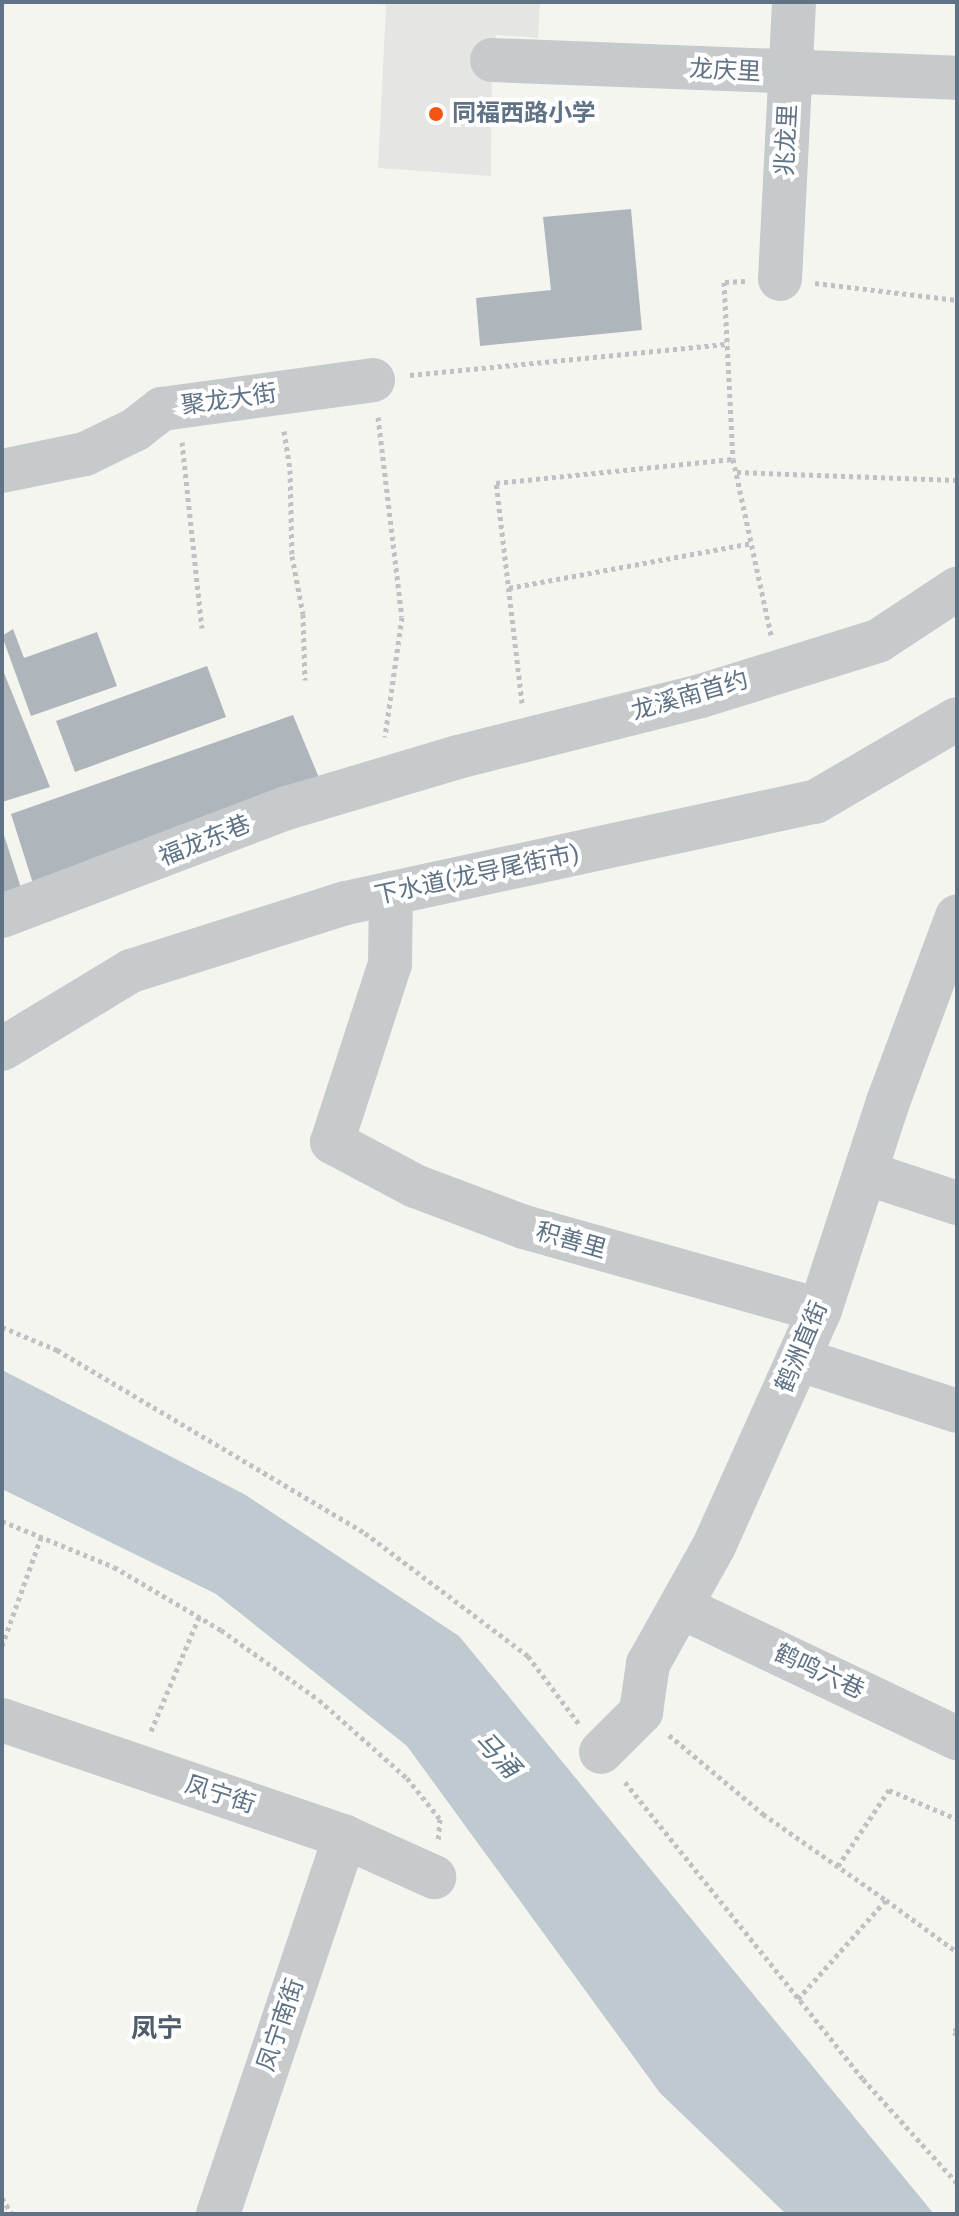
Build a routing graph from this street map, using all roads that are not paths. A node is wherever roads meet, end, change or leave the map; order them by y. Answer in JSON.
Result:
{"nodes":[{"id":1,"x":794,"y":2,"type":"edge"},
{"id":2,"x":492,"y":60,"type":"dead end"},
{"id":3,"x":790,"y":74,"type":"junction"},
{"id":4,"x":957,"y":78,"type":"edge"},
{"id":5,"x":780,"y":279,"type":"dead end"},
{"id":6,"x":373,"y":380,"type":"road end"},
{"id":7,"x":2,"y":471,"type":"edge"},
{"id":8,"x":957,"y":589,"type":"edge"},
{"id":9,"x":957,"y":719,"type":"edge"},
{"id":10,"x":410,"y":772,"type":"joint"},
{"id":11,"x":391,"y":893,"type":"junction"},
{"id":12,"x":2,"y":916,"type":"edge"},
{"id":13,"x":957,"y":916,"type":"edge"},
{"id":14,"x":947,"y":973,"type":"edge"},
{"id":15,"x":2,"y":1049,"type":"edge"},
{"id":16,"x":866,"y":1173,"type":"junction"},
{"id":17,"x":957,"y":1203,"type":"edge"},
{"id":18,"x":820,"y":1310,"type":"junction"},
{"id":19,"x":798,"y":1359,"type":"junction"},
{"id":20,"x":957,"y":1411,"type":"edge"},
{"id":21,"x":681,"y":1607,"type":"junction"},
{"id":22,"x":2,"y":1720,"type":"edge"},
{"id":23,"x":957,"y":1738,"type":"edge"},
{"id":24,"x":601,"y":1752,"type":"road end"},
{"id":25,"x":345,"y":1837,"type":"junction"},
{"id":26,"x":434,"y":1877,"type":"road end"},
{"id":27,"x":218,"y":2214,"type":"edge"}],
"edges":[{"from":1,"to":3,"type":"lane","name":"兆龙里"},
{"from":2,"to":3,"type":"lane","name":"龙庆里"},
{"from":3,"to":4,"type":"lane","name":"龙庆里"},
{"from":3,"to":5,"type":"lane","name":"兆龙里"},
{"from":6,"to":7,"type":"lane","name":"聚龙大街"},
{"from":8,"to":10,"type":"lane","name":"龙溪南首约"},
{"from":9,"to":11,"type":"lane","name":"下水道(龙导尾街市)"},
{"from":10,"to":12,"type":"lane","name":"福龙东巷"},
{"from":11,"to":15,"type":"lane","name":"下水道(龙导尾街市)"},
{"from":11,"to":18,"type":"lane","name":"积善里"},
{"from":13,"to":14,"type":"lane","name":"鹤洲直街"},
{"from":14,"to":16,"type":"lane","name":"鹤洲直街"},
{"from":16,"to":17,"type":"lane"},
{"from":16,"to":18,"type":"lane","name":"鹤洲直街"},
{"from":18,"to":19,"type":"lane","name":"鹤洲直街"},
{"from":19,"to":20,"type":"lane"},
{"from":19,"to":21,"type":"lane","name":"鹤洲直街"},
{"from":21,"to":23,"type":"lane","name":"鹤鸣六巷"},
{"from":21,"to":24,"type":"lane","name":"鹤洲直街"},
{"from":22,"to":25,"type":"lane","name":"凤宁街"},
{"from":25,"to":26,"type":"lane","name":"凤宁街"},
{"from":25,"to":27,"type":"lane","name":"凤宁南街"}]}
